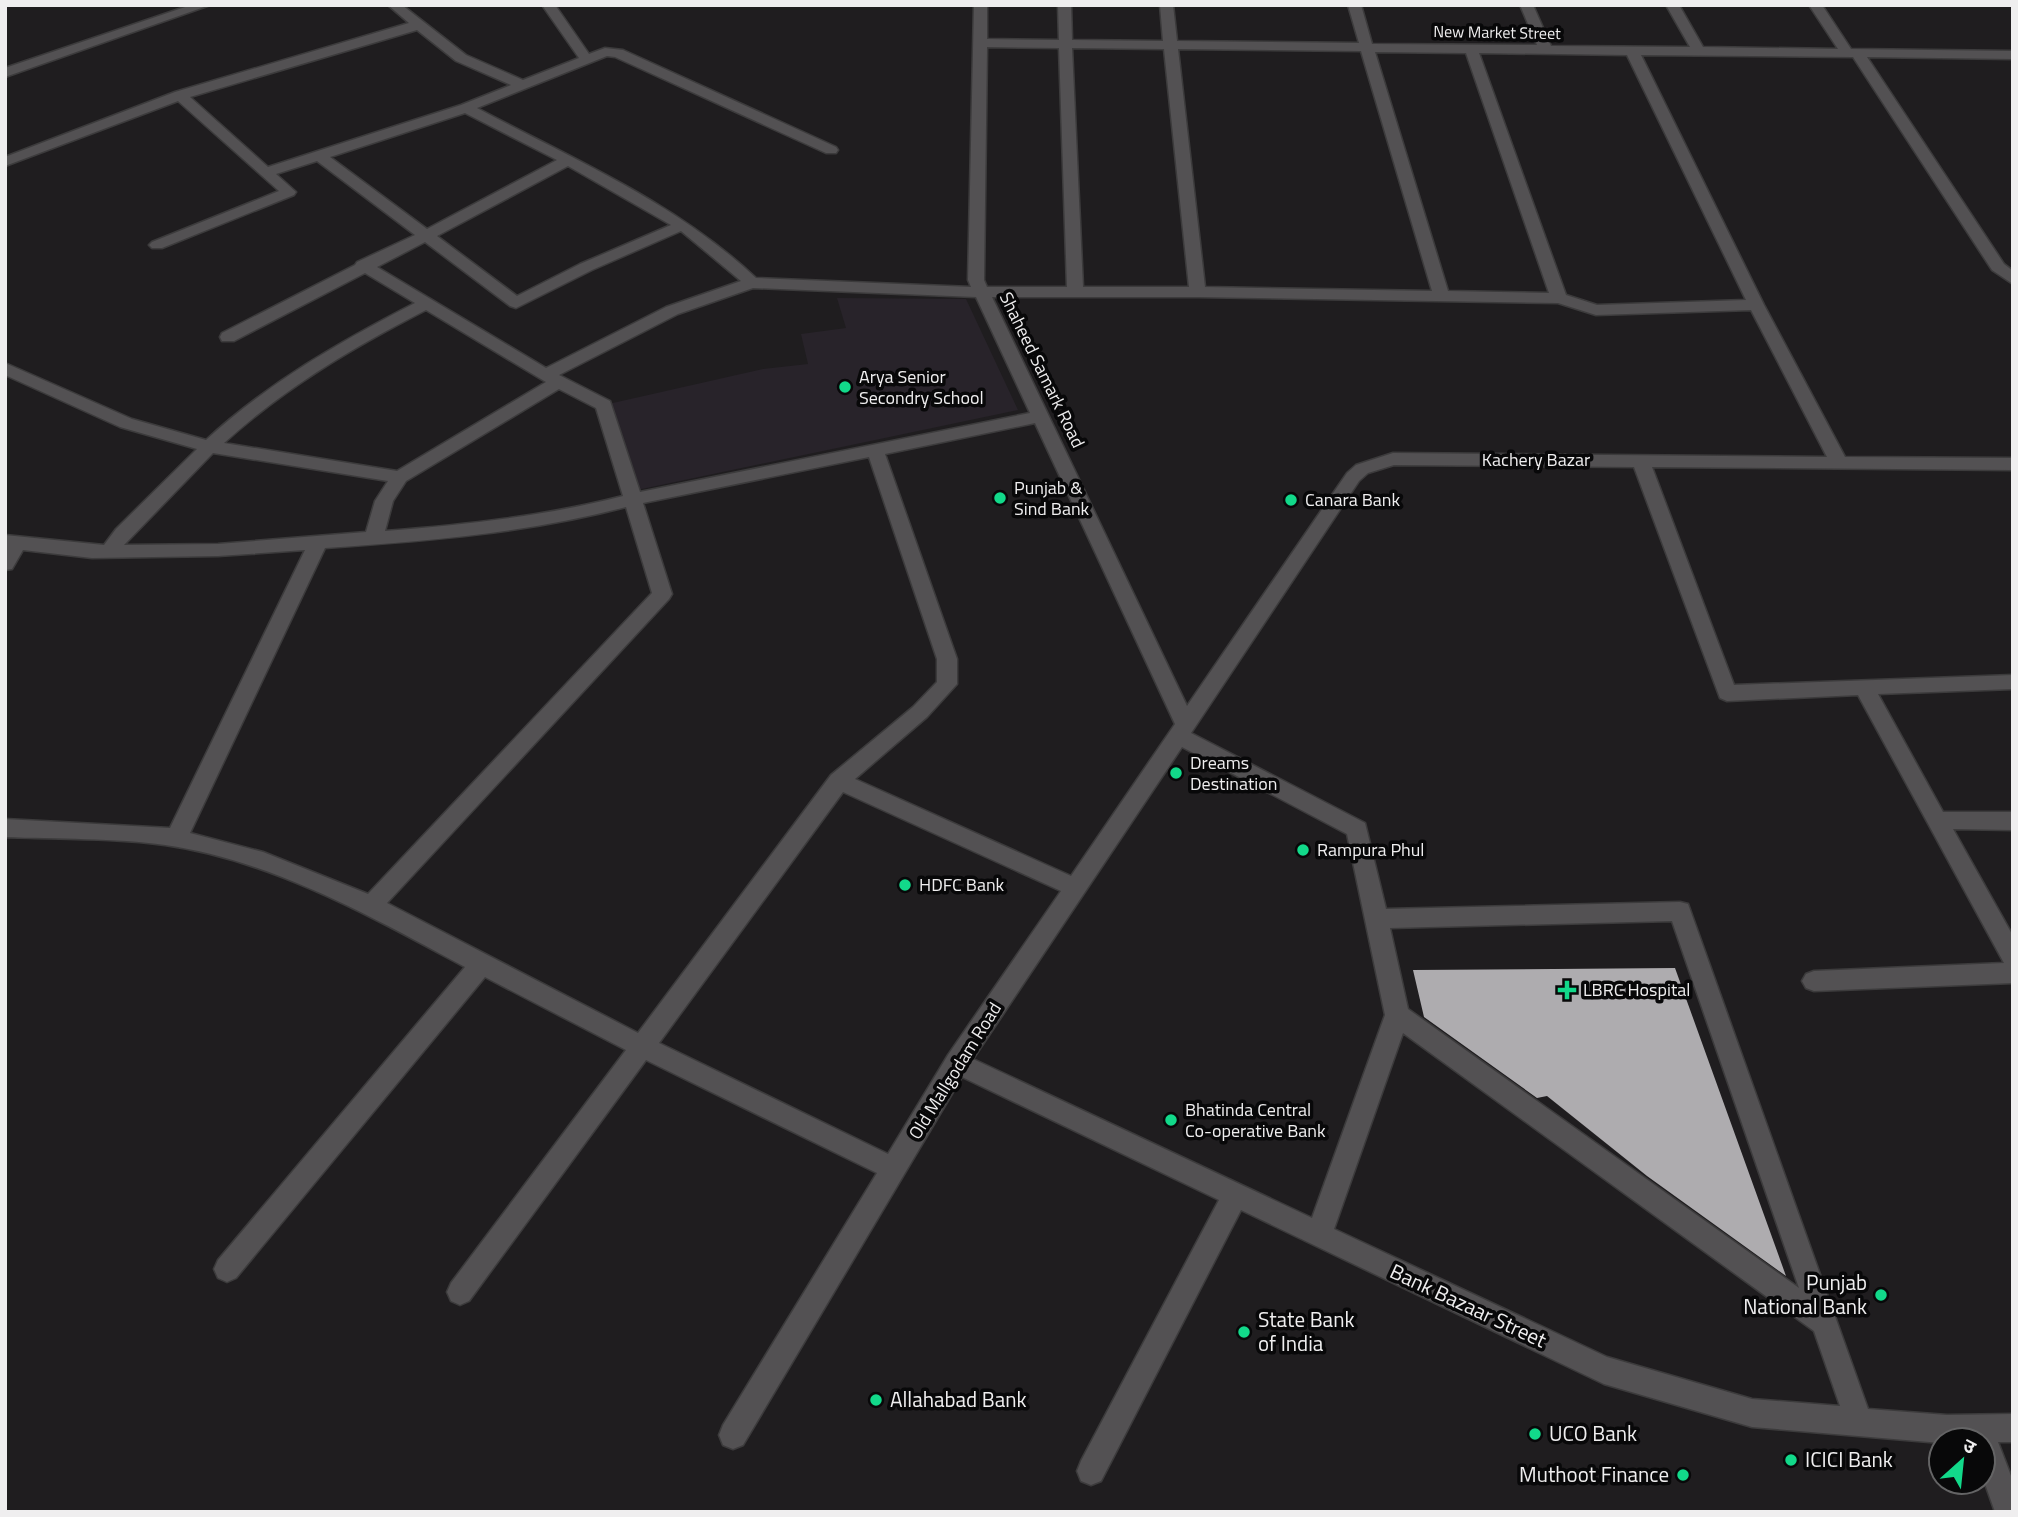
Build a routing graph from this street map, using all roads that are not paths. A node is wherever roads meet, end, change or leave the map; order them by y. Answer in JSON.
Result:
{"nodes":[{"id":1,"x":204,"y":5,"type":"edge"},
{"id":2,"x":394,"y":5,"type":"edge"},
{"id":3,"x":548,"y":5,"type":"edge"},
{"id":4,"x":981,"y":5,"type":"edge"},
{"id":5,"x":1064,"y":5,"type":"edge"},
{"id":6,"x":1166,"y":5,"type":"edge"},
{"id":7,"x":1354,"y":5,"type":"edge"},
{"id":8,"x":1526,"y":5,"type":"edge"},
{"id":9,"x":1672,"y":5,"type":"edge"},
{"id":10,"x":1815,"y":5,"type":"edge"},
{"id":11,"x":418,"y":25,"type":"junction"},
{"id":12,"x":980,"y":43,"type":"junction"},
{"id":13,"x":1065,"y":44,"type":"junction"},
{"id":14,"x":1171,"y":46,"type":"junction"},
{"id":15,"x":1367,"y":48,"type":"junction"},
{"id":16,"x":1471,"y":49,"type":"junction"},
{"id":17,"x":1546,"y":50,"type":"junction"},
{"id":18,"x":1632,"y":51,"type":"junction"},
{"id":19,"x":1699,"y":52,"type":"junction"},
{"id":20,"x":1852,"y":53,"type":"junction"},
{"id":21,"x":2013,"y":55,"type":"edge"},
{"id":22,"x":587,"y":60,"type":"junction"},
{"id":23,"x":5,"y":73,"type":"edge"},
{"id":24,"x":524,"y":86,"type":"junction"},
{"id":25,"x":180,"y":95,"type":"junction"},
{"id":26,"x":466,"y":108,"type":"junction"},
{"id":27,"x":831,"y":150,"type":"dead end"},
{"id":28,"x":321,"y":157,"type":"junction"},
{"id":29,"x":568,"y":160,"type":"junction"},
{"id":30,"x":5,"y":162,"type":"edge"},
{"id":31,"x":265,"y":173,"type":"junction"},
{"id":32,"x":680,"y":226,"type":"junction"},
{"id":33,"x":426,"y":237,"type":"junction"},
{"id":34,"x":157,"y":245,"type":"dead end"},
{"id":35,"x":363,"y":265,"type":"junction"},
{"id":36,"x":2013,"y":279,"type":"edge"},
{"id":37,"x":752,"y":283,"type":"junction"},
{"id":38,"x":981,"y":292,"type":"junction"},
{"id":39,"x":1076,"y":292,"type":"junction"},
{"id":40,"x":1198,"y":292,"type":"junction"},
{"id":41,"x":1441,"y":295,"type":"junction"},
{"id":42,"x":1559,"y":298,"type":"junction"},
{"id":43,"x":428,"y":303,"type":"junction"},
{"id":44,"x":1756,"y":305,"type":"junction"},
{"id":45,"x":228,"y":337,"type":"dead end"},
{"id":46,"x":5,"y":369,"type":"edge"},
{"id":47,"x":552,"y":378,"type":"junction"},
{"id":48,"x":1041,"y":416,"type":"junction"},
{"id":49,"x":211,"y":447,"type":"junction"},
{"id":50,"x":875,"y":449,"type":"junction"},
{"id":51,"x":1641,"y":461,"type":"junction"},
{"id":52,"x":1839,"y":462,"type":"junction"},
{"id":53,"x":2012,"y":464,"type":"edge"},
{"id":54,"x":400,"y":477,"type":"junction"},
{"id":55,"x":635,"y":499,"type":"junction"},
{"id":56,"x":374,"y":537,"type":"junction"},
{"id":57,"x":319,"y":541,"type":"junction"},
{"id":58,"x":11,"y":542,"type":"edge"},
{"id":59,"x":110,"y":551,"type":"junction"},
{"id":60,"x":5,"y":564,"type":"edge"},
{"id":61,"x":2013,"y":682,"type":"edge"},
{"id":62,"x":1864,"y":687,"type":"junction"},
{"id":63,"x":1187,"y":727,"type":"junction"},
{"id":64,"x":839,"y":781,"type":"junction"},
{"id":65,"x":1937,"y":820,"type":"junction"},
{"id":66,"x":2013,"y":821,"type":"edge"},
{"id":67,"x":5,"y":828,"type":"edge"},
{"id":68,"x":176,"y":839,"type":"junction"},
{"id":69,"x":1077,"y":888,"type":"junction"},
{"id":70,"x":370,"y":906,"type":"junction"},
{"id":71,"x":1377,"y":919,"type":"junction"},
{"id":72,"x":2013,"y":958,"type":"edge"},
{"id":73,"x":481,"y":965,"type":"junction"},
{"id":74,"x":2013,"y":973,"type":"edge"},
{"id":75,"x":1814,"y":981,"type":"dead end"},
{"id":76,"x":1397,"y":1015,"type":"junction"},
{"id":77,"x":642,"y":1047,"type":"junction"},
{"id":78,"x":957,"y":1063,"type":"junction"},
{"id":79,"x":894,"y":1169,"type":"junction"},
{"id":80,"x":1235,"y":1195,"type":"junction"},
{"id":81,"x":1320,"y":1235,"type":"junction"},
{"id":82,"x":227,"y":1269,"type":"dead end"},
{"id":83,"x":460,"y":1292,"type":"dead end"},
{"id":84,"x":1822,"y":1321,"type":"junction"},
{"id":85,"x":1859,"y":1422,"type":"junction"},
{"id":86,"x":1927,"y":1427,"type":"edge"},
{"id":87,"x":733,"y":1435,"type":"dead end"},
{"id":88,"x":1091,"y":1471,"type":"dead end"},
{"id":89,"x":1997,"y":1477,"type":"edge"},
{"id":90,"x":2010,"y":1512,"type":"edge"}],
"edges":[{"from":1,"to":23,"type":"street"},
{"from":2,"to":11,"type":"street"},
{"from":3,"to":22,"type":"street"},
{"from":4,"to":12,"type":"street","name":"Shaheed Samark Road"},
{"from":5,"to":13,"type":"street"},
{"from":6,"to":14,"type":"street"},
{"from":7,"to":15,"type":"street"},
{"from":8,"to":17,"type":"street"},
{"from":9,"to":19,"type":"street"},
{"from":10,"to":20,"type":"street"},
{"from":11,"to":24,"type":"street"},
{"from":11,"to":25,"type":"street"},
{"from":12,"to":13,"type":"street","name":"New Market Street"},
{"from":12,"to":38,"type":"street","name":"Shaheed Samark Road"},
{"from":13,"to":14,"type":"street","name":"New Market Street"},
{"from":13,"to":39,"type":"street"},
{"from":14,"to":15,"type":"street","name":"New Market Street"},
{"from":14,"to":40,"type":"street"},
{"from":15,"to":16,"type":"street","name":"New Market Street"},
{"from":15,"to":41,"type":"street"},
{"from":16,"to":17,"type":"street","name":"New Market Street"},
{"from":16,"to":42,"type":"street"},
{"from":17,"to":18,"type":"street","name":"New Market Street"},
{"from":18,"to":19,"type":"street","name":"New Market Street"},
{"from":18,"to":44,"type":"street"},
{"from":19,"to":20,"type":"street","name":"New Market Street"},
{"from":20,"to":21,"type":"street","name":"New Market Street"},
{"from":20,"to":36,"type":"street"},
{"from":22,"to":24,"type":"street"},
{"from":22,"to":27,"type":"street"},
{"from":24,"to":26,"type":"street"},
{"from":25,"to":30,"type":"street"},
{"from":25,"to":31,"type":"street"},
{"from":26,"to":28,"type":"street"},
{"from":26,"to":29,"type":"street"},
{"from":28,"to":31,"type":"street"},
{"from":28,"to":33,"type":"street"},
{"from":29,"to":32,"type":"street"},
{"from":29,"to":33,"type":"street"},
{"from":31,"to":34,"type":"street"},
{"from":32,"to":33,"type":"street"},
{"from":32,"to":37,"type":"street"},
{"from":33,"to":35,"type":"street"},
{"from":35,"to":43,"type":"street"},
{"from":35,"to":45,"type":"street"},
{"from":37,"to":38,"type":"street"},
{"from":37,"to":47,"type":"street"},
{"from":38,"to":39,"type":"street"},
{"from":38,"to":48,"type":"street","name":"Shaheed Samark Road"},
{"from":39,"to":40,"type":"street"},
{"from":40,"to":41,"type":"street"},
{"from":41,"to":42,"type":"street"},
{"from":42,"to":44,"type":"street"},
{"from":43,"to":47,"type":"street"},
{"from":43,"to":49,"type":"street"},
{"from":44,"to":52,"type":"street"},
{"from":46,"to":49,"type":"street"},
{"from":47,"to":54,"type":"street"},
{"from":47,"to":55,"type":"street"},
{"from":48,"to":50,"type":"street"},
{"from":48,"to":63,"type":"street","name":"Shaheed Samark Road"},
{"from":49,"to":54,"type":"street"},
{"from":49,"to":59,"type":"street"},
{"from":50,"to":55,"type":"street"},
{"from":50,"to":64,"type":"street"},
{"from":51,"to":52,"type":"street","name":"Kachery Bazar"},
{"from":51,"to":62,"type":"street"},
{"from":51,"to":63,"type":"street","name":"Kachery Bazar"},
{"from":52,"to":53,"type":"street","name":"Kachery Bazar"},
{"from":54,"to":56,"type":"street"},
{"from":55,"to":56,"type":"street"},
{"from":55,"to":70,"type":"street"},
{"from":56,"to":57,"type":"street"},
{"from":57,"to":59,"type":"street"},
{"from":57,"to":68,"type":"street"},
{"from":58,"to":59,"type":"street"},
{"from":58,"to":60,"type":"street"},
{"from":61,"to":62,"type":"street"},
{"from":62,"to":65,"type":"street"},
{"from":63,"to":69,"type":"street","name":"Old Mallgodam Road"},
{"from":63,"to":71,"type":"street"},
{"from":64,"to":69,"type":"street"},
{"from":64,"to":77,"type":"street"},
{"from":65,"to":66,"type":"street"},
{"from":65,"to":72,"type":"street"},
{"from":67,"to":68,"type":"street"},
{"from":68,"to":70,"type":"street"},
{"from":69,"to":78,"type":"street","name":"Old Mallgodam Road"},
{"from":70,"to":73,"type":"street"},
{"from":71,"to":76,"type":"street"},
{"from":71,"to":84,"type":"street"},
{"from":73,"to":77,"type":"street"},
{"from":73,"to":82,"type":"street"},
{"from":74,"to":75,"type":"street"},
{"from":76,"to":81,"type":"street"},
{"from":76,"to":84,"type":"street"},
{"from":77,"to":79,"type":"street"},
{"from":77,"to":83,"type":"street"},
{"from":78,"to":79,"type":"street","name":"Old Mallgodam Road"},
{"from":78,"to":80,"type":"street","name":"Bank Bazaar Street"},
{"from":79,"to":87,"type":"street","name":"Old Mallgodam Road"},
{"from":80,"to":81,"type":"street","name":"Bank Bazaar Street"},
{"from":80,"to":88,"type":"street"},
{"from":81,"to":85,"type":"street","name":"Bank Bazaar Street"},
{"from":84,"to":85,"type":"street"},
{"from":85,"to":86,"type":"street","name":"Bank Bazaar Street"},
{"from":89,"to":90,"type":"street"}]}
